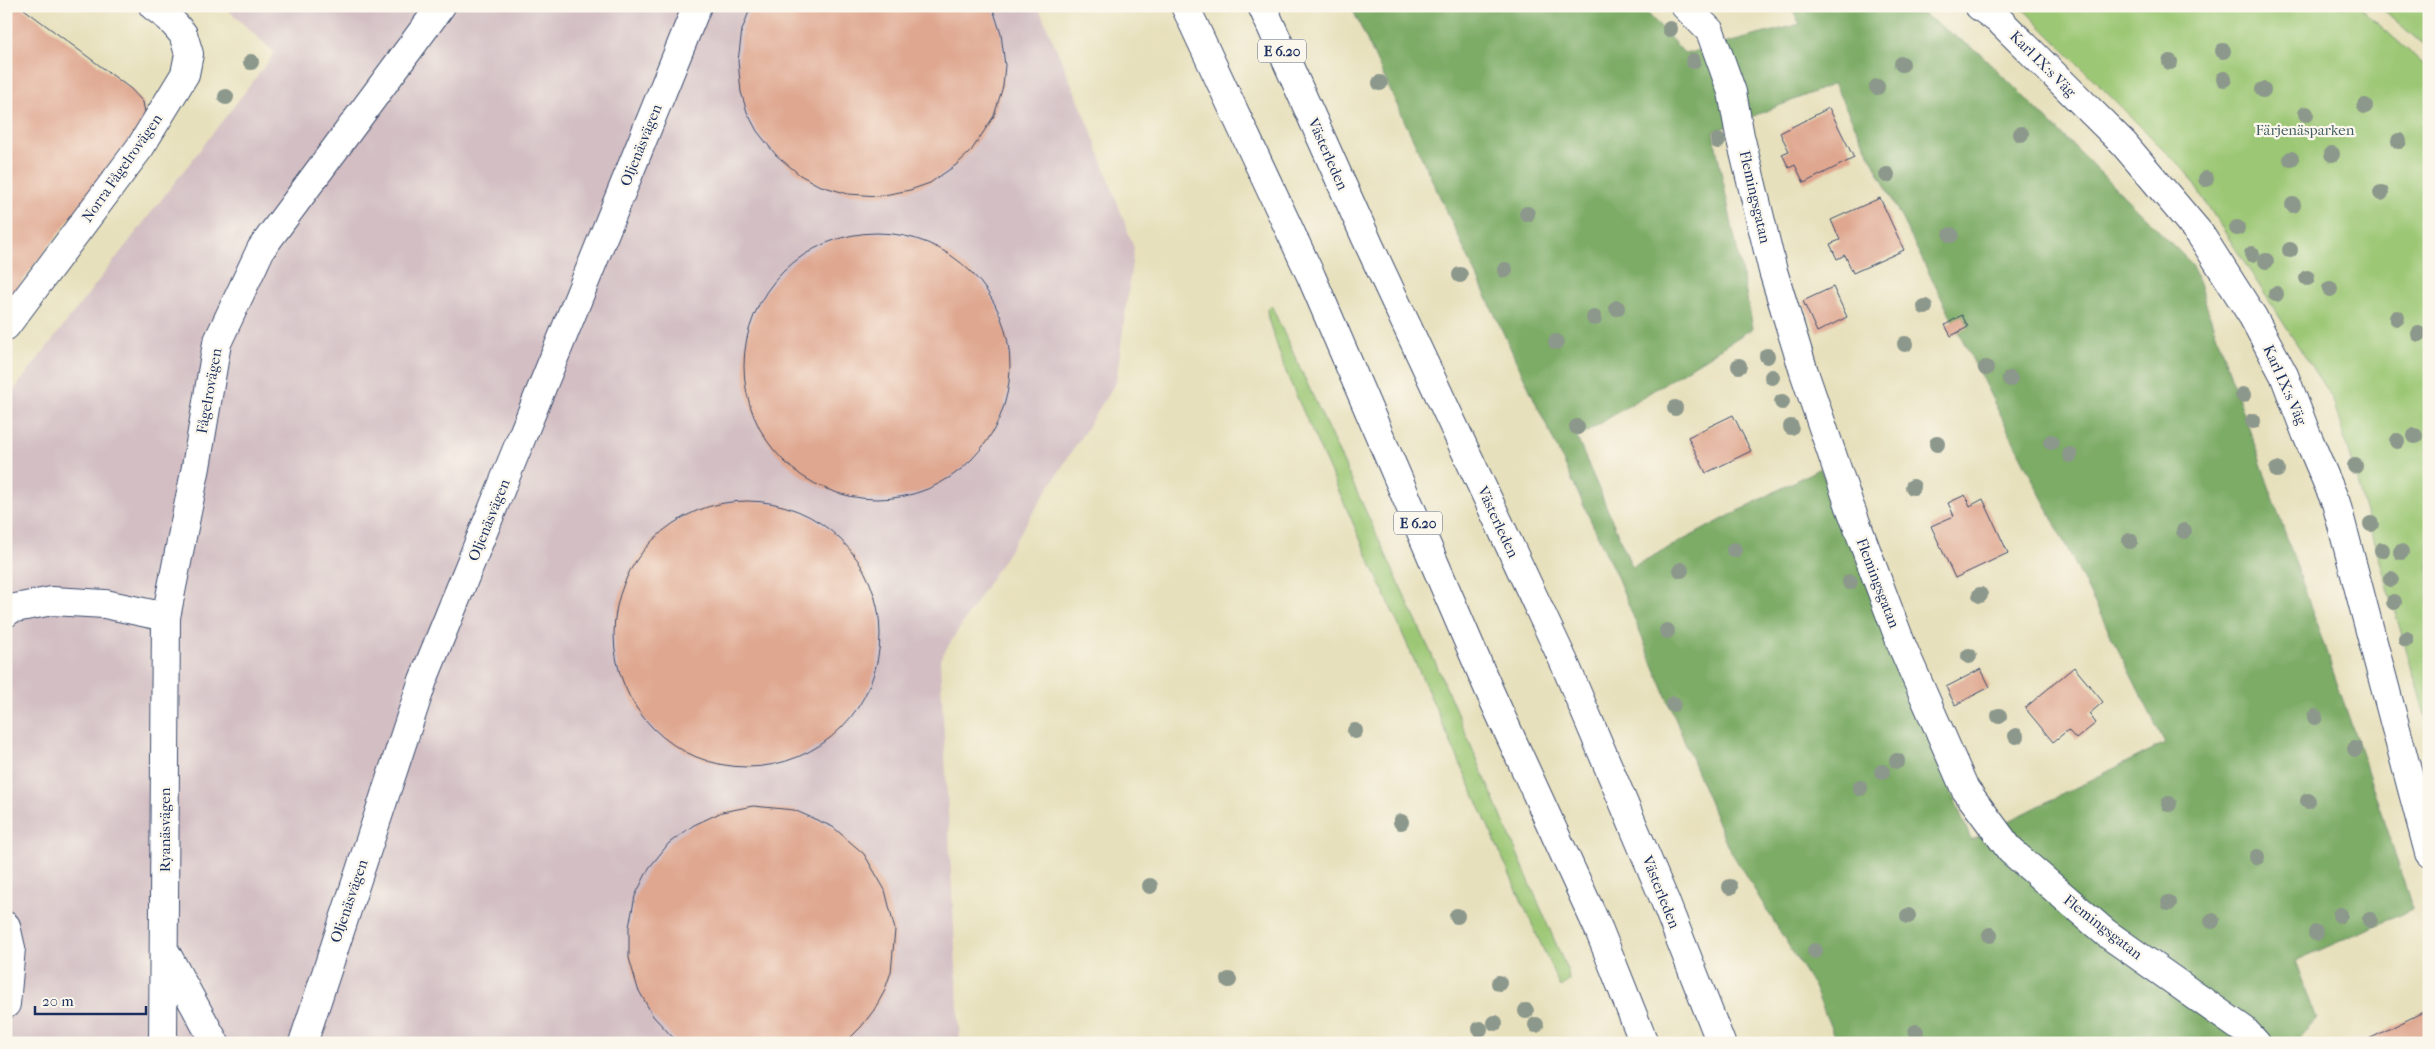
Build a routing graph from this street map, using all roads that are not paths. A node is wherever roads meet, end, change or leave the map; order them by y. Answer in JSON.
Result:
{"nodes":[{"id":1,"x":153,"y":6,"type":"edge"},
{"id":2,"x":440,"y":6,"type":"edge"},
{"id":3,"x":697,"y":6,"type":"edge"},
{"id":4,"x":1185,"y":6,"type":"edge"},
{"id":5,"x":1262,"y":6,"type":"edge"},
{"id":6,"x":1685,"y":6,"type":"edge"},
{"id":7,"x":1979,"y":6,"type":"edge"},
{"id":8,"x":6,"y":326,"type":"edge"},
{"id":9,"x":6,"y":612,"type":"edge"},
{"id":10,"x":166,"y":617,"type":"junction"},
{"id":11,"x":2429,"y":853,"type":"edge"},
{"id":12,"x":6,"y":926,"type":"edge"},
{"id":13,"x":164,"y":950,"type":"junction"},
{"id":14,"x":6,"y":1004,"type":"edge"},
{"id":15,"x":163,"y":1043,"type":"edge"},
{"id":16,"x":215,"y":1043,"type":"edge"},
{"id":17,"x":303,"y":1043,"type":"edge"},
{"id":18,"x":1644,"y":1043,"type":"edge"},
{"id":19,"x":1721,"y":1043,"type":"edge"},
{"id":20,"x":2256,"y":1043,"type":"edge"}],
"edges":[{"from":1,"to":8,"type":"main road","name":"Norra Fågelrovägen"},
{"from":2,"to":10,"type":"main road","name":"Fågelrovägen"},
{"from":3,"to":17,"type":"main road","name":"Oljenäsvägen"},
{"from":4,"to":18,"type":"main road","number":"E 6.20"},
{"from":5,"to":19,"type":"main road","name":"Västerleden","number":"E 6.20"},
{"from":6,"to":20,"type":"main road","name":"Flemingsgatan"},
{"from":7,"to":11,"type":"main road","name":"Karl IX:s Väg"},
{"from":9,"to":10,"type":"main road"},
{"from":10,"to":13,"type":"main road","name":"Ryanäsvägen"},
{"from":12,"to":14,"type":"main road"},
{"from":13,"to":15,"type":"main road","name":"Ryanäsvägen"},
{"from":13,"to":16,"type":"main road"}]}
